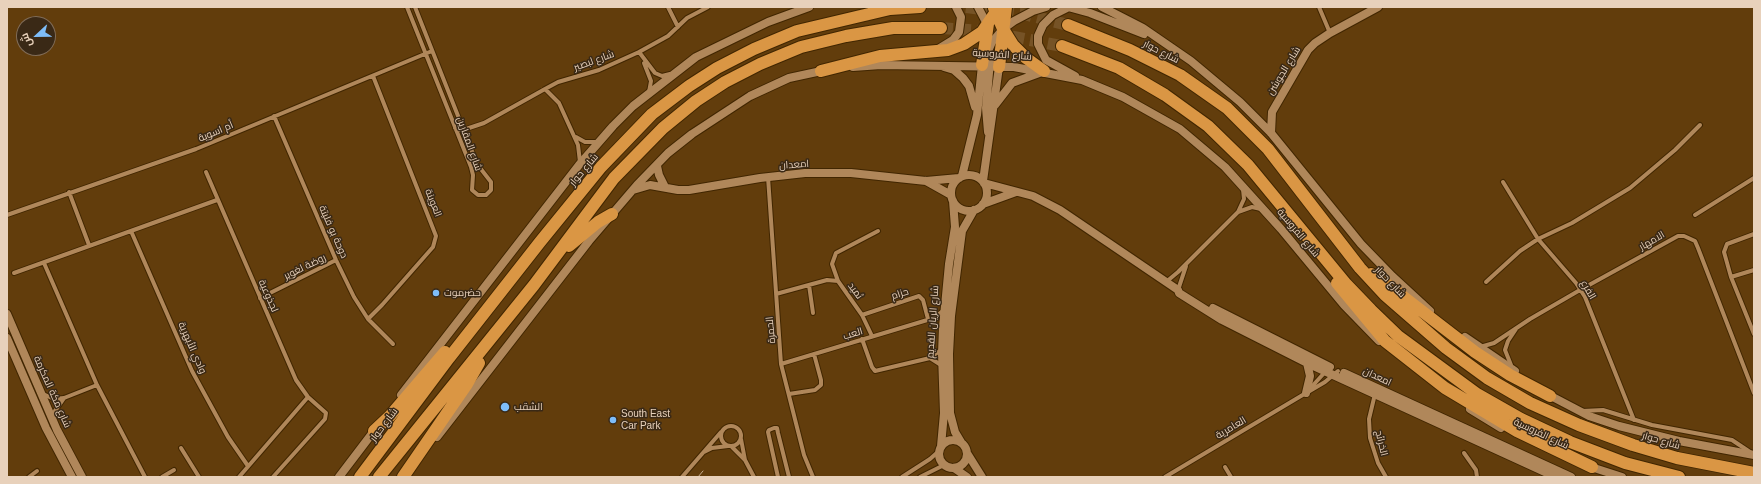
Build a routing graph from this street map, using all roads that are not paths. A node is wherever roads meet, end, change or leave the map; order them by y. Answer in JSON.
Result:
{"nodes":[{"id":1,"x":407,"y":7,"type":"edge"},
{"id":2,"x":415,"y":7,"type":"edge"},
{"id":3,"x":668,"y":7,"type":"edge"},
{"id":4,"x":708,"y":7,"type":"edge"},
{"id":5,"x":809,"y":7,"type":"edge"},
{"id":6,"x":920,"y":7,"type":"edge"},
{"id":7,"x":956,"y":7,"type":"edge"},
{"id":8,"x":978,"y":7,"type":"edge"},
{"id":9,"x":1006,"y":7,"type":"edge"},
{"id":10,"x":1046,"y":7,"type":"edge"},
{"id":11,"x":1068,"y":7,"type":"edge"},
{"id":12,"x":1102,"y":7,"type":"edge"},
{"id":13,"x":1319,"y":7,"type":"edge"},
{"id":14,"x":1378,"y":7,"type":"edge"},
{"id":15,"x":995,"y":9,"type":"edge"},
{"id":16,"x":988,"y":25,"type":"junction"},
{"id":17,"x":1068,"y":25,"type":"tunnel mouth"},
{"id":18,"x":678,"y":27,"type":"junction"},
{"id":19,"x":941,"y":28,"type":"tunnel mouth"},
{"id":20,"x":1003,"y":30,"type":"junction"},
{"id":21,"x":1330,"y":33,"type":"junction"},
{"id":22,"x":1160,"y":40,"type":"junction"},
{"id":23,"x":992,"y":42,"type":"junction"},
{"id":24,"x":1062,"y":46,"type":"tunnel mouth"},
{"id":25,"x":432,"y":51,"type":"junction"},
{"id":26,"x":639,"y":52,"type":"junction"},
{"id":27,"x":932,"y":52,"type":"junction"},
{"id":28,"x":426,"y":54,"type":"junction"},
{"id":29,"x":644,"y":60,"type":"junction"},
{"id":30,"x":933,"y":65,"type":"junction"},
{"id":31,"x":990,"y":66,"type":"junction"},
{"id":32,"x":821,"y":71,"type":"junction"},
{"id":33,"x":1044,"y":71,"type":"junction"},
{"id":34,"x":673,"y":74,"type":"junction"},
{"id":35,"x":373,"y":76,"type":"junction"},
{"id":36,"x":1082,"y":80,"type":"junction"},
{"id":37,"x":545,"y":89,"type":"junction"},
{"id":38,"x":648,"y":94,"type":"junction"},
{"id":39,"x":992,"y":112,"type":"junction"},
{"id":40,"x":1272,"y":112,"type":"junction"},
{"id":41,"x":1252,"y":114,"type":"junction"},
{"id":42,"x":977,"y":115,"type":"junction"},
{"id":43,"x":274,"y":116,"type":"junction"},
{"id":44,"x":1700,"y":125,"type":"dead end"},
{"id":45,"x":456,"y":128,"type":"junction"},
{"id":46,"x":463,"y":130,"type":"junction"},
{"id":47,"x":988,"y":132,"type":"junction"},
{"id":48,"x":1271,"y":133,"type":"junction"},
{"id":49,"x":574,"y":135,"type":"junction"},
{"id":50,"x":598,"y":142,"type":"junction"},
{"id":51,"x":580,"y":164,"type":"junction"},
{"id":52,"x":657,"y":166,"type":"junction"},
{"id":53,"x":206,"y":172,"type":"dead end"},
{"id":54,"x":768,"y":177,"type":"junction"},
{"id":55,"x":961,"y":177,"type":"junction"},
{"id":56,"x":1754,"y":178,"type":"edge"},
{"id":57,"x":926,"y":181,"type":"junction"},
{"id":58,"x":984,"y":182,"type":"junction"},
{"id":59,"x":1503,"y":182,"type":"dead end"},
{"id":60,"x":665,"y":187,"type":"junction"},
{"id":61,"x":1243,"y":187,"type":"junction"},
{"id":62,"x":633,"y":190,"type":"junction"},
{"id":63,"x":1018,"y":191,"type":"junction"},
{"id":64,"x":69,"y":192,"type":"junction"},
{"id":65,"x":952,"y":198,"type":"junction"},
{"id":66,"x":217,"y":200,"type":"junction"},
{"id":67,"x":983,"y":204,"type":"junction"},
{"id":68,"x":974,"y":210,"type":"junction"},
{"id":69,"x":1264,"y":210,"type":"junction"},
{"id":70,"x":1238,"y":212,"type":"junction"},
{"id":71,"x":612,"y":214,"type":"junction"},
{"id":72,"x":7,"y":215,"type":"edge"},
{"id":73,"x":1695,"y":215,"type":"dead end"},
{"id":74,"x":131,"y":231,"type":"junction"},
{"id":75,"x":878,"y":231,"type":"dead end"},
{"id":76,"x":1754,"y":234,"type":"edge"},
{"id":77,"x":1538,"y":239,"type":"junction"},
{"id":78,"x":1314,"y":244,"type":"junction"},
{"id":79,"x":89,"y":245,"type":"junction"},
{"id":80,"x":556,"y":256,"type":"junction"},
{"id":81,"x":336,"y":260,"type":"junction"},
{"id":82,"x":44,"y":263,"type":"junction"},
{"id":83,"x":1187,"y":263,"type":"junction"},
{"id":84,"x":1360,"y":268,"type":"junction"},
{"id":85,"x":1754,"y":270,"type":"edge"},
{"id":86,"x":14,"y":273,"type":"dead end"},
{"id":87,"x":1731,"y":277,"type":"junction"},
{"id":88,"x":838,"y":282,"type":"junction"},
{"id":89,"x":1166,"y":282,"type":"junction"},
{"id":90,"x":1486,"y":282,"type":"dead end"},
{"id":91,"x":809,"y":285,"type":"junction"},
{"id":92,"x":1178,"y":290,"type":"junction"},
{"id":93,"x":1580,"y":290,"type":"junction"},
{"id":94,"x":776,"y":294,"type":"junction"},
{"id":95,"x":260,"y":298,"type":"junction"},
{"id":96,"x":944,"y":310,"type":"junction"},
{"id":97,"x":7,"y":314,"type":"edge"},
{"id":98,"x":813,"y":314,"type":"dead end"},
{"id":99,"x":862,"y":315,"type":"junction"},
{"id":100,"x":368,"y":319,"type":"junction"},
{"id":101,"x":928,"y":319,"type":"junction"},
{"id":102,"x":480,"y":320,"type":"junction"},
{"id":103,"x":1752,"y":326,"type":"edge"},
{"id":104,"x":943,"y":327,"type":"junction"},
{"id":105,"x":1518,"y":327,"type":"junction"},
{"id":106,"x":495,"y":333,"type":"junction"},
{"id":107,"x":1754,"y":334,"type":"edge"},
{"id":108,"x":872,"y":336,"type":"junction"},
{"id":109,"x":7,"y":338,"type":"edge"},
{"id":110,"x":862,"y":339,"type":"junction"},
{"id":111,"x":393,"y":344,"type":"dead end"},
{"id":112,"x":1479,"y":347,"type":"junction"},
{"id":113,"x":942,"y":349,"type":"junction"},
{"id":114,"x":814,"y":354,"type":"junction"},
{"id":115,"x":930,"y":358,"type":"junction"},
{"id":116,"x":1306,"y":362,"type":"junction"},
{"id":117,"x":782,"y":364,"type":"junction"},
{"id":118,"x":942,"y":367,"type":"junction"},
{"id":119,"x":1328,"y":368,"type":"junction"},
{"id":120,"x":1337,"y":373,"type":"junction"},
{"id":121,"x":1518,"y":373,"type":"junction"},
{"id":122,"x":1752,"y":383,"type":"edge"},
{"id":123,"x":97,"y":385,"type":"junction"},
{"id":124,"x":1376,"y":391,"type":"junction"},
{"id":125,"x":41,"y":393,"type":"junction"},
{"id":126,"x":1306,"y":393,"type":"junction"},
{"id":127,"x":1754,"y":393,"type":"edge"},
{"id":128,"x":789,"y":394,"type":"junction"},
{"id":129,"x":1550,"y":396,"type":"junction"},
{"id":130,"x":308,"y":397,"type":"junction"},
{"id":131,"x":64,"y":398,"type":"junction"},
{"id":132,"x":1580,"y":411,"type":"junction"},
{"id":133,"x":1634,"y":420,"type":"junction"},
{"id":134,"x":53,"y":421,"type":"junction"},
{"id":135,"x":723,"y":429,"type":"junction"},
{"id":136,"x":374,"y":431,"type":"junction"},
{"id":137,"x":741,"y":439,"type":"junction"},
{"id":138,"x":961,"y":442,"type":"junction"},
{"id":139,"x":730,"y":446,"type":"junction"},
{"id":140,"x":181,"y":448,"type":"dead end"},
{"id":141,"x":940,"y":448,"type":"junction"},
{"id":142,"x":967,"y":453,"type":"junction"},
{"id":143,"x":1464,"y":453,"type":"dead end"},
{"id":144,"x":1754,"y":454,"type":"edge"},
{"id":145,"x":699,"y":456,"type":"junction"},
{"id":146,"x":745,"y":460,"type":"junction"},
{"id":147,"x":944,"y":465,"type":"junction"},
{"id":148,"x":248,"y":466,"type":"junction"},
{"id":149,"x":1225,"y":467,"type":"dead end"},
{"id":150,"x":1592,"y":467,"type":"junction"},
{"id":151,"x":954,"y":468,"type":"junction"},
{"id":152,"x":174,"y":470,"type":"dead end"},
{"id":153,"x":37,"y":471,"type":"dead end"},
{"id":154,"x":1753,"y":473,"type":"edge"},
{"id":155,"x":1552,"y":476,"type":"edge"},
{"id":156,"x":29,"y":477,"type":"edge"},
{"id":157,"x":72,"y":477,"type":"edge"},
{"id":158,"x":82,"y":477,"type":"edge"},
{"id":159,"x":145,"y":477,"type":"edge"},
{"id":160,"x":162,"y":477,"type":"edge"},
{"id":161,"x":199,"y":477,"type":"edge"},
{"id":162,"x":239,"y":477,"type":"edge"},
{"id":163,"x":273,"y":477,"type":"edge"},
{"id":164,"x":339,"y":477,"type":"edge"},
{"id":165,"x":360,"y":477,"type":"edge"},
{"id":166,"x":379,"y":477,"type":"edge"},
{"id":167,"x":404,"y":477,"type":"edge"},
{"id":168,"x":682,"y":477,"type":"edge"},
{"id":169,"x":754,"y":477,"type":"edge"},
{"id":170,"x":778,"y":477,"type":"edge"},
{"id":171,"x":789,"y":477,"type":"edge"},
{"id":172,"x":813,"y":477,"type":"edge"},
{"id":173,"x":902,"y":477,"type":"edge"},
{"id":174,"x":920,"y":477,"type":"edge"},
{"id":175,"x":967,"y":477,"type":"edge"},
{"id":176,"x":982,"y":477,"type":"edge"},
{"id":177,"x":1165,"y":477,"type":"edge"},
{"id":178,"x":1231,"y":477,"type":"edge"},
{"id":179,"x":1386,"y":477,"type":"edge"},
{"id":180,"x":1478,"y":477,"type":"edge"},
{"id":181,"x":1572,"y":477,"type":"edge"},
{"id":182,"x":1622,"y":477,"type":"edge"},
{"id":183,"x":1679,"y":477,"type":"edge"}],
"edges":[{"from":1,"to":28,"type":"street","name":"شارع المقارين"},
{"from":2,"to":25,"type":"street","name":"شارع المقارين"},
{"from":3,"to":18,"type":"street"},
{"from":4,"to":18,"type":"street","name":"شارع لبصير"},
{"from":5,"to":34,"type":"main road","name":"شارع حوار"},
{"from":6,"to":102,"type":"highway","name":"شارع حوار"},
{"from":7,"to":27,"type":"main road"},
{"from":8,"to":16,"type":"main road"},
{"from":9,"to":20,"type":"highway"},
{"from":10,"to":20,"type":"main road"},
{"from":11,"to":22,"type":"main road"},
{"from":11,"to":36,"type":"main road"},
{"from":12,"to":22,"type":"main road"},
{"from":13,"to":21,"type":"street"},
{"from":14,"to":21,"type":"main road","name":"شارع الجوشن"},
{"from":15,"to":16,"type":"highway"},
{"from":15,"to":20,"type":"highway"},
{"from":16,"to":23,"type":"main road"},
{"from":16,"to":27,"type":"highway"},
{"from":16,"to":31,"type":"highway"},
{"from":17,"to":84,"type":"highway","name":"شارع حوار"},
{"from":18,"to":26,"type":"street","name":"شارع لبصير"},
{"from":19,"to":80,"type":"highway"},
{"from":20,"to":23,"type":"main road"},
{"from":20,"to":31,"type":"highway"},
{"from":20,"to":33,"type":"highway"},
{"from":21,"to":40,"type":"main road","name":"شارع الجوشن"},
{"from":22,"to":41,"type":"main road"},
{"from":23,"to":31,"type":"main road"},
{"from":24,"to":78,"type":"highway"},
{"from":25,"to":28,"type":"street","name":"أم اسوية"},
{"from":25,"to":46,"type":"street","name":"شارع المقارين"},
{"from":26,"to":29,"type":"street"},
{"from":26,"to":37,"type":"street","name":"شارع لبصير"},
{"from":27,"to":32,"type":"highway"},
{"from":28,"to":35,"type":"street","name":"أم اسوية"},
{"from":28,"to":45,"type":"street","name":"شارع المقارين"},
{"from":29,"to":34,"type":"street"},
{"from":29,"to":38,"type":"street"},
{"from":30,"to":31,"type":"main road","name":"شارع الفروسية"},
{"from":30,"to":32,"type":"main road"},
{"from":30,"to":42,"type":"main road"},
{"from":31,"to":33,"type":"main road","name":"شارع الفروسية"},
{"from":31,"to":39,"type":"main road"},
{"from":31,"to":42,"type":"main road"},
{"from":31,"to":47,"type":"main road"},
{"from":32,"to":52,"type":"main road"},
{"from":33,"to":36,"type":"main road","name":"شارع الفروسية"},
{"from":33,"to":39,"type":"main road"},
{"from":34,"to":38,"type":"main road","name":"شارع حوار"},
{"from":35,"to":43,"type":"street","name":"أم اسوية"},
{"from":35,"to":100,"type":"street","name":"العوينة"},
{"from":36,"to":61,"type":"main road","name":"شارع الفروسية"},
{"from":37,"to":46,"type":"street","name":"شارع لبصير"},
{"from":37,"to":49,"type":"street"},
{"from":38,"to":50,"type":"main road","name":"شارع حوار"},
{"from":39,"to":47,"type":"main road"},
{"from":40,"to":41,"type":"main road"},
{"from":40,"to":48,"type":"main road","name":"شارع الجوشن"},
{"from":41,"to":48,"type":"main road"},
{"from":42,"to":55,"type":"main road"},
{"from":43,"to":64,"type":"street","name":"أم اسوية"},
{"from":43,"to":81,"type":"street","name":"دوحة بو فليتة"},
{"from":44,"to":77,"type":"street"},
{"from":45,"to":46,"type":"street"},
{"from":45,"to":46,"type":"street","name":"شارع المقارين"},
{"from":47,"to":58,"type":"main road"},
{"from":48,"to":112,"type":"main road"},
{"from":49,"to":50,"type":"street"},
{"from":49,"to":51,"type":"street"},
{"from":50,"to":51,"type":"main road","name":"شارع حوار"},
{"from":51,"to":136,"type":"main road","name":"شارع حوار"},
{"from":52,"to":60,"type":"main road"},
{"from":52,"to":62,"type":"main road"},
{"from":53,"to":66,"type":"street","name":"لجذوعية"},
{"from":54,"to":57,"type":"main road","name":"امعدان"},
{"from":54,"to":60,"type":"main road","name":"امعدان"},
{"from":54,"to":94,"type":"street","name":"الحمرة"},
{"from":55,"to":57,"type":"main road","name":"امعدان"},
{"from":55,"to":58,"type":"main road"},
{"from":55,"to":65,"type":"main road"},
{"from":56,"to":73,"type":"street"},
{"from":57,"to":65,"type":"main road","name":"امعدان"},
{"from":58,"to":63,"type":"main road","name":"امعدان"},
{"from":58,"to":67,"type":"main road"},
{"from":59,"to":77,"type":"street","name":"الفرع"},
{"from":60,"to":62,"type":"main road","name":"امعدان"},
{"from":61,"to":69,"type":"main road","name":"شارع الفروسية"},
{"from":61,"to":70,"type":"street"},
{"from":62,"to":71,"type":"main road"},
{"from":63,"to":67,"type":"main road"},
{"from":63,"to":89,"type":"main road","name":"امعدان"},
{"from":64,"to":72,"type":"street","name":"أم اسوية"},
{"from":64,"to":79,"type":"street"},
{"from":65,"to":68,"type":"main road"},
{"from":65,"to":96,"type":"main road","name":"شارع الريان القديم"},
{"from":66,"to":74,"type":"street"},
{"from":66,"to":95,"type":"street","name":"لجذوعية"},
{"from":67,"to":68,"type":"main road"},
{"from":68,"to":138,"type":"main road","name":"شارع الريان القديم"},
{"from":69,"to":70,"type":"street"},
{"from":69,"to":150,"type":"main road","name":"شارع الفروسية"},
{"from":70,"to":83,"type":"street"},
{"from":71,"to":80,"type":"highway"},
{"from":71,"to":167,"type":"main road"},
{"from":74,"to":79,"type":"street"},
{"from":74,"to":148,"type":"street","name":"وادي الأبهرية"},
{"from":75,"to":88,"type":"street"},
{"from":76,"to":87,"type":"street"},
{"from":77,"to":90,"type":"street"},
{"from":77,"to":93,"type":"street","name":"الفرع"},
{"from":78,"to":150,"type":"highway"},
{"from":78,"to":183,"type":"highway"},
{"from":79,"to":82,"type":"street"},
{"from":80,"to":106,"type":"highway"},
{"from":81,"to":95,"type":"street","name":"روضة لغوير"},
{"from":81,"to":100,"type":"street","name":"دوحة بو فليتة"},
{"from":82,"to":86,"type":"street"},
{"from":82,"to":123,"type":"street"},
{"from":83,"to":89,"type":"street"},
{"from":83,"to":92,"type":"street"},
{"from":84,"to":129,"type":"highway"},
{"from":84,"to":154,"type":"highway","name":"شارع حوار"},
{"from":85,"to":87,"type":"street"},
{"from":87,"to":103,"type":"street"},
{"from":88,"to":91,"type":"street","name":"ثميد"},
{"from":88,"to":99,"type":"street","name":"ثميد"},
{"from":89,"to":92,"type":"main road","name":"امعدان"},
{"from":91,"to":94,"type":"street","name":"ثميد"},
{"from":91,"to":98,"type":"street"},
{"from":92,"to":116,"type":"main road","name":"امعدان"},
{"from":92,"to":119,"type":"main road","name":"امعدان"},
{"from":93,"to":105,"type":"street","name":"الامهار"},
{"from":93,"to":122,"type":"street","name":"الامهار"},
{"from":93,"to":133,"type":"street","name":"الفرع"},
{"from":94,"to":117,"type":"street","name":"الحمرة"},
{"from":95,"to":130,"type":"street","name":"لجذوعية"},
{"from":96,"to":101,"type":"street","name":"العب"},
{"from":96,"to":104,"type":"main road","name":"شارع الريان القديم"},
{"from":97,"to":125,"type":"main road","name":"شارع مكة المكرمة"},
{"from":99,"to":101,"type":"street","name":"حزام"},
{"from":99,"to":108,"type":"street","name":"ثميد"},
{"from":100,"to":111,"type":"street","name":"دوحة بو فليتة"},
{"from":101,"to":104,"type":"street"},
{"from":101,"to":108,"type":"street","name":"العب"},
{"from":102,"to":136,"type":"highway"},
{"from":102,"to":165,"type":"highway","name":"شارع حوار"},
{"from":103,"to":107,"type":"street"},
{"from":104,"to":113,"type":"main road","name":"شارع الريان القديم"},
{"from":105,"to":112,"type":"street","name":"الامهار"},
{"from":105,"to":121,"type":"street","name":"الامهار"},
{"from":106,"to":166,"type":"highway"},
{"from":106,"to":167,"type":"highway"},
{"from":108,"to":110,"type":"street","name":"العب"},
{"from":109,"to":157,"type":"main road","name":"شارع مكة المكرمة"},
{"from":110,"to":114,"type":"street","name":"العب"},
{"from":110,"to":115,"type":"street"},
{"from":112,"to":121,"type":"main road"},
{"from":113,"to":115,"type":"street"},
{"from":113,"to":118,"type":"main road","name":"شارع الريان القديم"},
{"from":114,"to":117,"type":"street","name":"العب"},
{"from":114,"to":128,"type":"street"},
{"from":115,"to":118,"type":"street"},
{"from":116,"to":119,"type":"main road","name":"امعدان"},
{"from":116,"to":126,"type":"main road"},
{"from":117,"to":128,"type":"street","name":"الحمرة"},
{"from":118,"to":141,"type":"main road","name":"شارع الريان القديم"},
{"from":119,"to":120,"type":"main road","name":"امعدان"},
{"from":119,"to":126,"type":"street"},
{"from":120,"to":124,"type":"main road","name":"امعدان"},
{"from":120,"to":126,"type":"street"},
{"from":121,"to":129,"type":"main road"},
{"from":122,"to":127,"type":"street","name":"الامهار"},
{"from":123,"to":131,"type":"street"},
{"from":123,"to":159,"type":"street"},
{"from":124,"to":155,"type":"main road","name":"امعدان"},
{"from":124,"to":179,"type":"street","name":"الخرائج"},
{"from":124,"to":181,"type":"main road","name":"امعدان"},
{"from":125,"to":131,"type":"street"},
{"from":125,"to":134,"type":"main road","name":"شارع مكة المكرمة"},
{"from":126,"to":177,"type":"street","name":"العامرية"},
{"from":128,"to":172,"type":"street","name":"الحمرة"},
{"from":129,"to":132,"type":"main road"},
{"from":130,"to":148,"type":"street"},
{"from":130,"to":163,"type":"street","name":"لجذوعية"},
{"from":131,"to":134,"type":"street"},
{"from":132,"to":133,"type":"street"},
{"from":132,"to":144,"type":"main road"},
{"from":133,"to":144,"type":"street"},
{"from":134,"to":158,"type":"main road","name":"شارع مكة المكرمة"},
{"from":135,"to":137,"type":"street"},
{"from":135,"to":139,"type":"street"},
{"from":135,"to":145,"type":"street"},
{"from":136,"to":164,"type":"main road","name":"شارع حوار"},
{"from":137,"to":139,"type":"street"},
{"from":137,"to":146,"type":"street"},
{"from":138,"to":141,"type":"main road"},
{"from":138,"to":142,"type":"main road"},
{"from":139,"to":145,"type":"street"},
{"from":139,"to":146,"type":"street"},
{"from":140,"to":161,"type":"street"},
{"from":141,"to":147,"type":"main road"},
{"from":141,"to":173,"type":"street"},
{"from":142,"to":151,"type":"main road"},
{"from":142,"to":176,"type":"main road"},
{"from":143,"to":180,"type":"street"},
{"from":145,"to":168,"type":"street"},
{"from":146,"to":169,"type":"street"},
{"from":147,"to":151,"type":"main road"},
{"from":147,"to":174,"type":"street"},
{"from":148,"to":162,"type":"street"},
{"from":149,"to":178,"type":"street"},
{"from":150,"to":182,"type":"main road","name":"شارع الفروسية"},
{"from":151,"to":175,"type":"main road"},
{"from":152,"to":160,"type":"street"},
{"from":153,"to":156,"type":"street"},
{"from":170,"to":171,"type":"street"}]}
